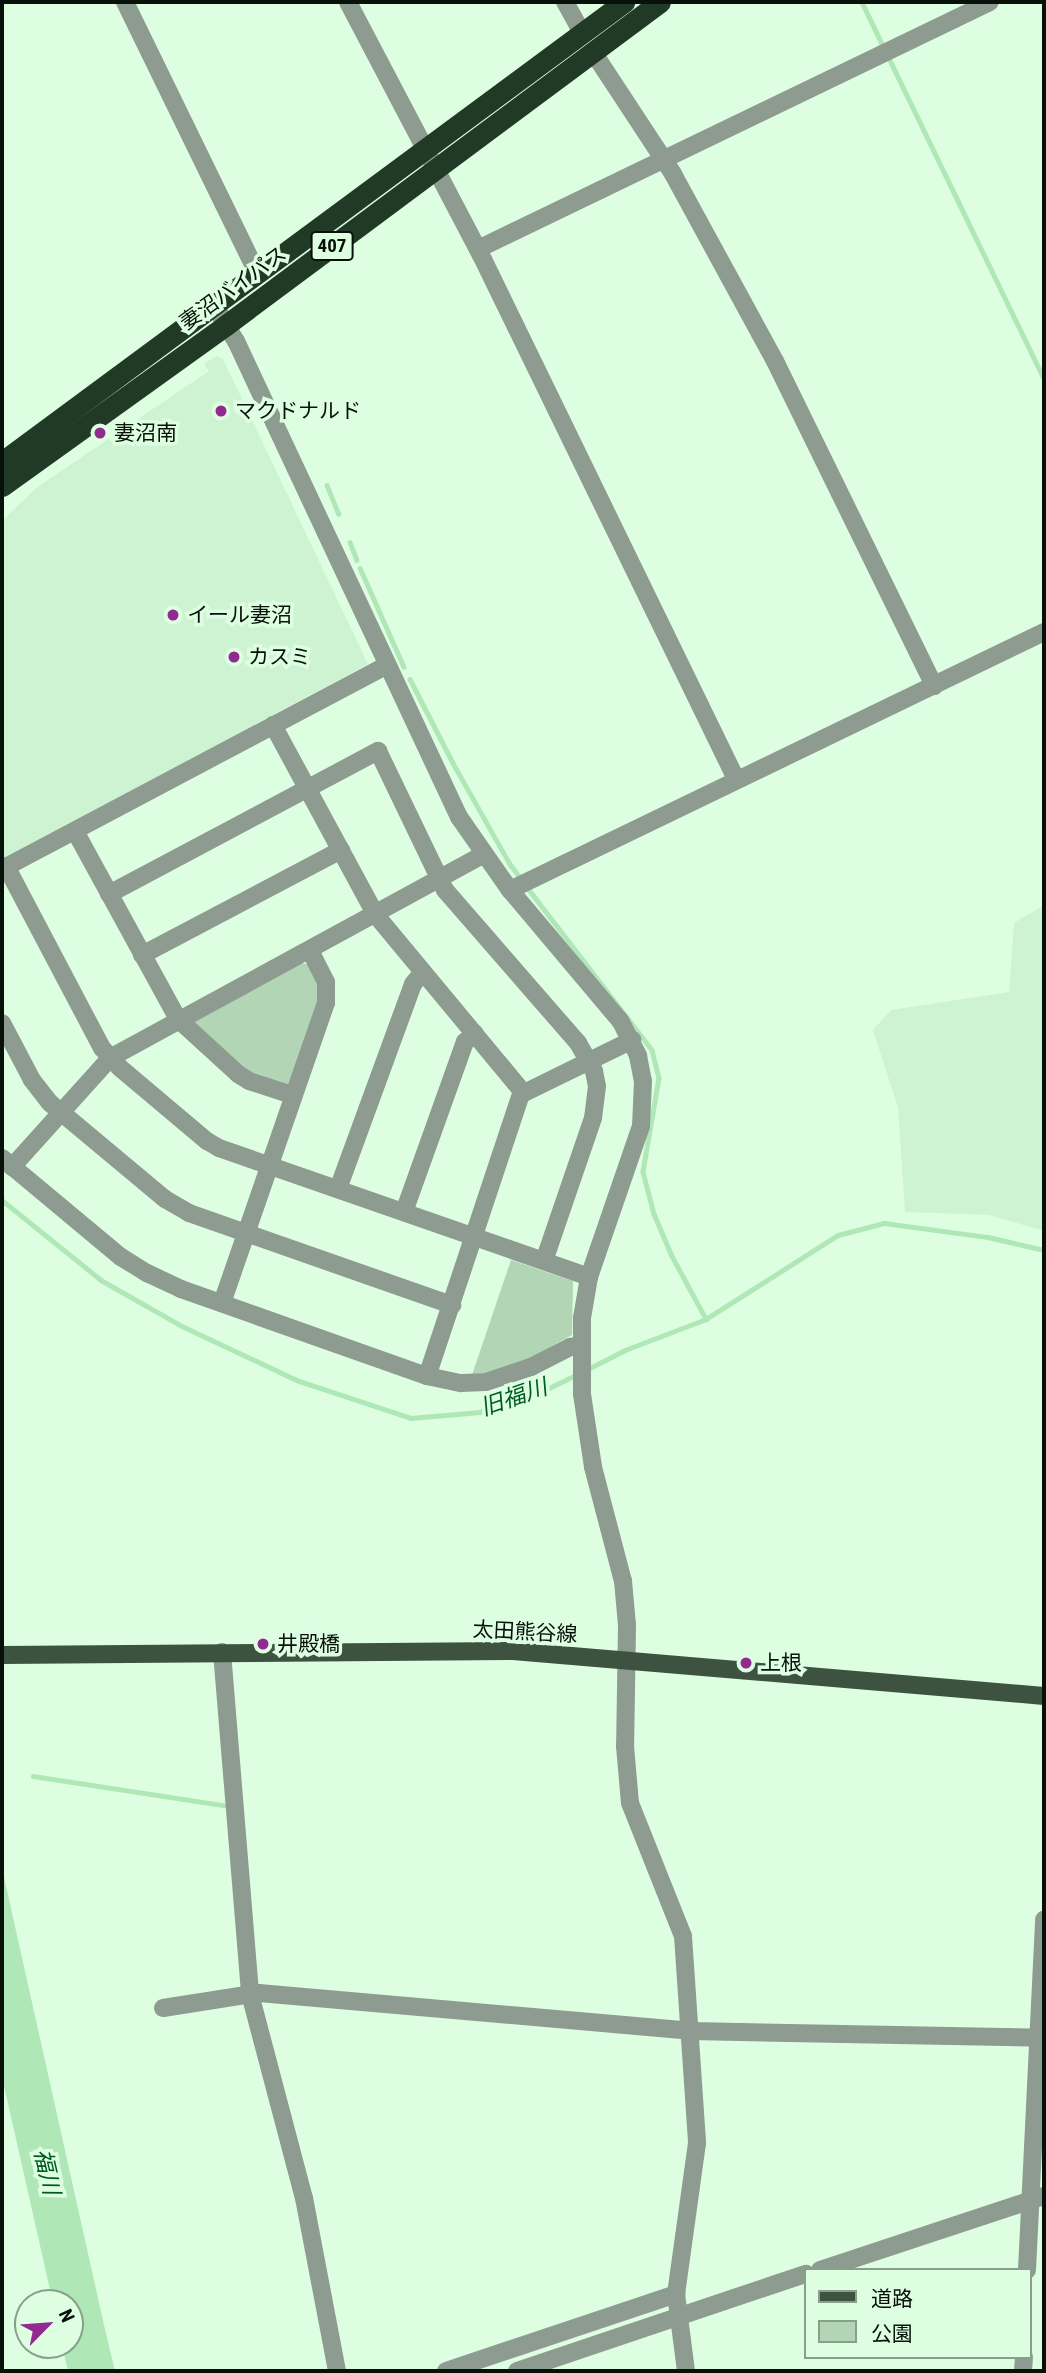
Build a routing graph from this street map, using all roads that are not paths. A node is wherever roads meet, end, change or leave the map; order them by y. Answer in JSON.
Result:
{"nodes":[{"id":1,"x":125,"y":2,"type":"edge"},
{"id":2,"x":348,"y":2,"type":"edge"},
{"id":3,"x":565,"y":2,"type":"edge"},
{"id":4,"x":624,"y":2,"type":"edge"},
{"id":5,"x":660,"y":2,"type":"edge"},
{"id":6,"x":990,"y":2,"type":"edge"},
{"id":7,"x":582,"y":33,"type":"junction"},
{"id":8,"x":593,"y":51,"type":"junction"},
{"id":9,"x":663,"y":158,"type":"junction"},
{"id":10,"x":430,"y":159,"type":"junction"},
{"id":11,"x":478,"y":249,"type":"junction"},
{"id":12,"x":257,"y":273,"type":"junction"},
{"id":13,"x":215,"y":305,"type":"junction"},
{"id":14,"x":226,"y":325,"type":"junction"},
{"id":15,"x":2,"y":462,"type":"edge"},
{"id":16,"x":2,"y":486,"type":"edge"},
{"id":17,"x":1044,"y":632,"type":"edge"},
{"id":18,"x":387,"y":665,"type":"junction"},
{"id":19,"x":934,"y":686,"type":"junction"},
{"id":20,"x":273,"y":725,"type":"junction"},
{"id":21,"x":736,"y":779,"type":"junction"},
{"id":22,"x":307,"y":787,"type":"junction"},
{"id":23,"x":75,"y":831,"type":"junction"},
{"id":24,"x":341,"y":850,"type":"junction"},
{"id":25,"x":482,"y":855,"type":"junction"},
{"id":26,"x":4,"y":867,"type":"edge"},
{"id":27,"x":439,"y":879,"type":"junction"},
{"id":28,"x":510,"y":890,"type":"junction"},
{"id":29,"x":109,"y":894,"type":"junction"},
{"id":30,"x":375,"y":914,"type":"junction"},
{"id":31,"x":310,"y":950,"type":"junction"},
{"id":32,"x":142,"y":955,"type":"junction"},
{"id":33,"x":422,"y":973,"type":"junction"},
{"id":34,"x":178,"y":1019,"type":"junction"},
{"id":35,"x":2,"y":1023,"type":"edge"},
{"id":36,"x":475,"y":1033,"type":"junction"},
{"id":37,"x":632,"y":1040,"type":"junction"},
{"id":38,"x":110,"y":1058,"type":"junction"},
{"id":39,"x":589,"y":1061,"type":"junction"},
{"id":40,"x":522,"y":1094,"type":"junction"},
{"id":41,"x":292,"y":1095,"type":"junction"},
{"id":42,"x":60,"y":1111,"type":"junction"},
{"id":43,"x":7,"y":1162,"type":"edge"},
{"id":44,"x":268,"y":1164,"type":"junction"},
{"id":45,"x":338,"y":1189,"type":"junction"},
{"id":46,"x":404,"y":1212,"type":"junction"},
{"id":47,"x":245,"y":1233,"type":"junction"},
{"id":48,"x":475,"y":1237,"type":"junction"},
{"id":49,"x":544,"y":1261,"type":"junction"},
{"id":50,"x":589,"y":1277,"type":"junction"},
{"id":51,"x":222,"y":1303,"type":"junction"},
{"id":52,"x":452,"y":1305,"type":"junction"},
{"id":53,"x":582,"y":1350,"type":"junction"},
{"id":54,"x":427,"y":1376,"type":"junction"},
{"id":55,"x":222,"y":1652,"type":"junction"},
{"id":56,"x":2,"y":1655,"type":"edge"},
{"id":57,"x":626,"y":1662,"type":"junction"},
{"id":58,"x":1044,"y":1696,"type":"edge"},
{"id":59,"x":1044,"y":1919,"type":"edge"},
{"id":60,"x":250,"y":1994,"type":"junction"},
{"id":61,"x":163,"y":2008,"type":"dead end"},
{"id":62,"x":690,"y":2031,"type":"junction"},
{"id":63,"x":1041,"y":2038,"type":"edge"},
{"id":64,"x":1037,"y":2198,"type":"edge"},
{"id":65,"x":826,"y":2268,"type":"edge"},
{"id":66,"x":1027,"y":2268,"type":"edge"},
{"id":67,"x":804,"y":2275,"type":"edge"},
{"id":68,"x":676,"y":2294,"type":"junction"},
{"id":69,"x":680,"y":2316,"type":"junction"},
{"id":70,"x":337,"y":2371,"type":"edge"},
{"id":71,"x":446,"y":2371,"type":"edge"},
{"id":72,"x":517,"y":2371,"type":"edge"},
{"id":73,"x":686,"y":2371,"type":"edge"}],
"edges":[{"from":1,"to":12,"type":"street"},
{"from":2,"to":10,"type":"street"},
{"from":3,"to":7,"type":"street"},
{"from":4,"to":7,"type":"highway","name":"妻沼バイパス","number":"407"},
{"from":5,"to":8,"type":"highway","name":"妻沼バイパス","number":"407"},
{"from":6,"to":9,"type":"street"},
{"from":7,"to":10,"type":"highway","name":"妻沼バイパス","number":"407"},
{"from":8,"to":9,"type":"street"},
{"from":8,"to":10,"type":"highway","name":"妻沼バイパス","number":"407"},
{"from":9,"to":11,"type":"street"},
{"from":9,"to":19,"type":"street"},
{"from":10,"to":11,"type":"street"},
{"from":10,"to":12,"type":"highway","name":"妻沼バイパス","number":"407"},
{"from":10,"to":14,"type":"highway","name":"妻沼バイパス","number":"407"},
{"from":11,"to":21,"type":"street"},
{"from":12,"to":13,"type":"highway","name":"妻沼バイパス","number":"407"},
{"from":13,"to":14,"type":"street"},
{"from":13,"to":15,"type":"highway","name":"妻沼バイパス","number":"407"},
{"from":14,"to":16,"type":"highway","name":"妻沼バイパス","number":"407"},
{"from":14,"to":18,"type":"street"},
{"from":17,"to":19,"type":"street"},
{"from":18,"to":20,"type":"street"},
{"from":18,"to":25,"type":"street"},
{"from":19,"to":21,"type":"street"},
{"from":20,"to":22,"type":"street"},
{"from":20,"to":23,"type":"street"},
{"from":21,"to":28,"type":"street"},
{"from":22,"to":24,"type":"street"},
{"from":22,"to":27,"type":"street"},
{"from":22,"to":29,"type":"street"},
{"from":23,"to":26,"type":"street"},
{"from":23,"to":29,"type":"street"},
{"from":24,"to":30,"type":"street"},
{"from":24,"to":32,"type":"street"},
{"from":25,"to":27,"type":"street"},
{"from":25,"to":28,"type":"street"},
{"from":26,"to":38,"type":"street"},
{"from":27,"to":30,"type":"street"},
{"from":27,"to":39,"type":"street"},
{"from":28,"to":37,"type":"street"},
{"from":29,"to":32,"type":"street"},
{"from":30,"to":31,"type":"street"},
{"from":30,"to":33,"type":"street"},
{"from":31,"to":34,"type":"street"},
{"from":31,"to":41,"type":"street"},
{"from":32,"to":34,"type":"street"},
{"from":33,"to":36,"type":"street"},
{"from":33,"to":45,"type":"street"},
{"from":34,"to":38,"type":"street"},
{"from":34,"to":41,"type":"street"},
{"from":35,"to":42,"type":"street"},
{"from":36,"to":40,"type":"street"},
{"from":36,"to":46,"type":"street"},
{"from":37,"to":39,"type":"street"},
{"from":37,"to":50,"type":"street"},
{"from":38,"to":42,"type":"street"},
{"from":38,"to":44,"type":"street"},
{"from":39,"to":40,"type":"street"},
{"from":39,"to":49,"type":"street"},
{"from":40,"to":48,"type":"street"},
{"from":41,"to":44,"type":"street"},
{"from":42,"to":43,"type":"street"},
{"from":42,"to":47,"type":"street"},
{"from":43,"to":51,"type":"street"},
{"from":44,"to":45,"type":"street"},
{"from":44,"to":47,"type":"street"},
{"from":45,"to":46,"type":"street"},
{"from":46,"to":48,"type":"street"},
{"from":47,"to":51,"type":"street"},
{"from":47,"to":52,"type":"street"},
{"from":48,"to":49,"type":"street"},
{"from":48,"to":52,"type":"street"},
{"from":49,"to":50,"type":"street"},
{"from":50,"to":53,"type":"street"},
{"from":51,"to":54,"type":"street"},
{"from":52,"to":54,"type":"street"},
{"from":53,"to":54,"type":"street"},
{"from":53,"to":57,"type":"street"},
{"from":55,"to":56,"type":"main road","name":"太田熊谷線"},
{"from":55,"to":57,"type":"main road","name":"太田熊谷線"},
{"from":55,"to":60,"type":"street"},
{"from":57,"to":58,"type":"main road","name":"太田熊谷線"},
{"from":57,"to":62,"type":"street"},
{"from":59,"to":63,"type":"street"},
{"from":60,"to":61,"type":"street"},
{"from":60,"to":62,"type":"street"},
{"from":60,"to":70,"type":"street"},
{"from":62,"to":63,"type":"street"},
{"from":62,"to":68,"type":"street"},
{"from":63,"to":64,"type":"street"},
{"from":64,"to":65,"type":"street"},
{"from":64,"to":66,"type":"street"},
{"from":67,"to":69,"type":"street"},
{"from":68,"to":69,"type":"street"},
{"from":68,"to":71,"type":"street"},
{"from":69,"to":72,"type":"street"},
{"from":69,"to":73,"type":"street"}]}
